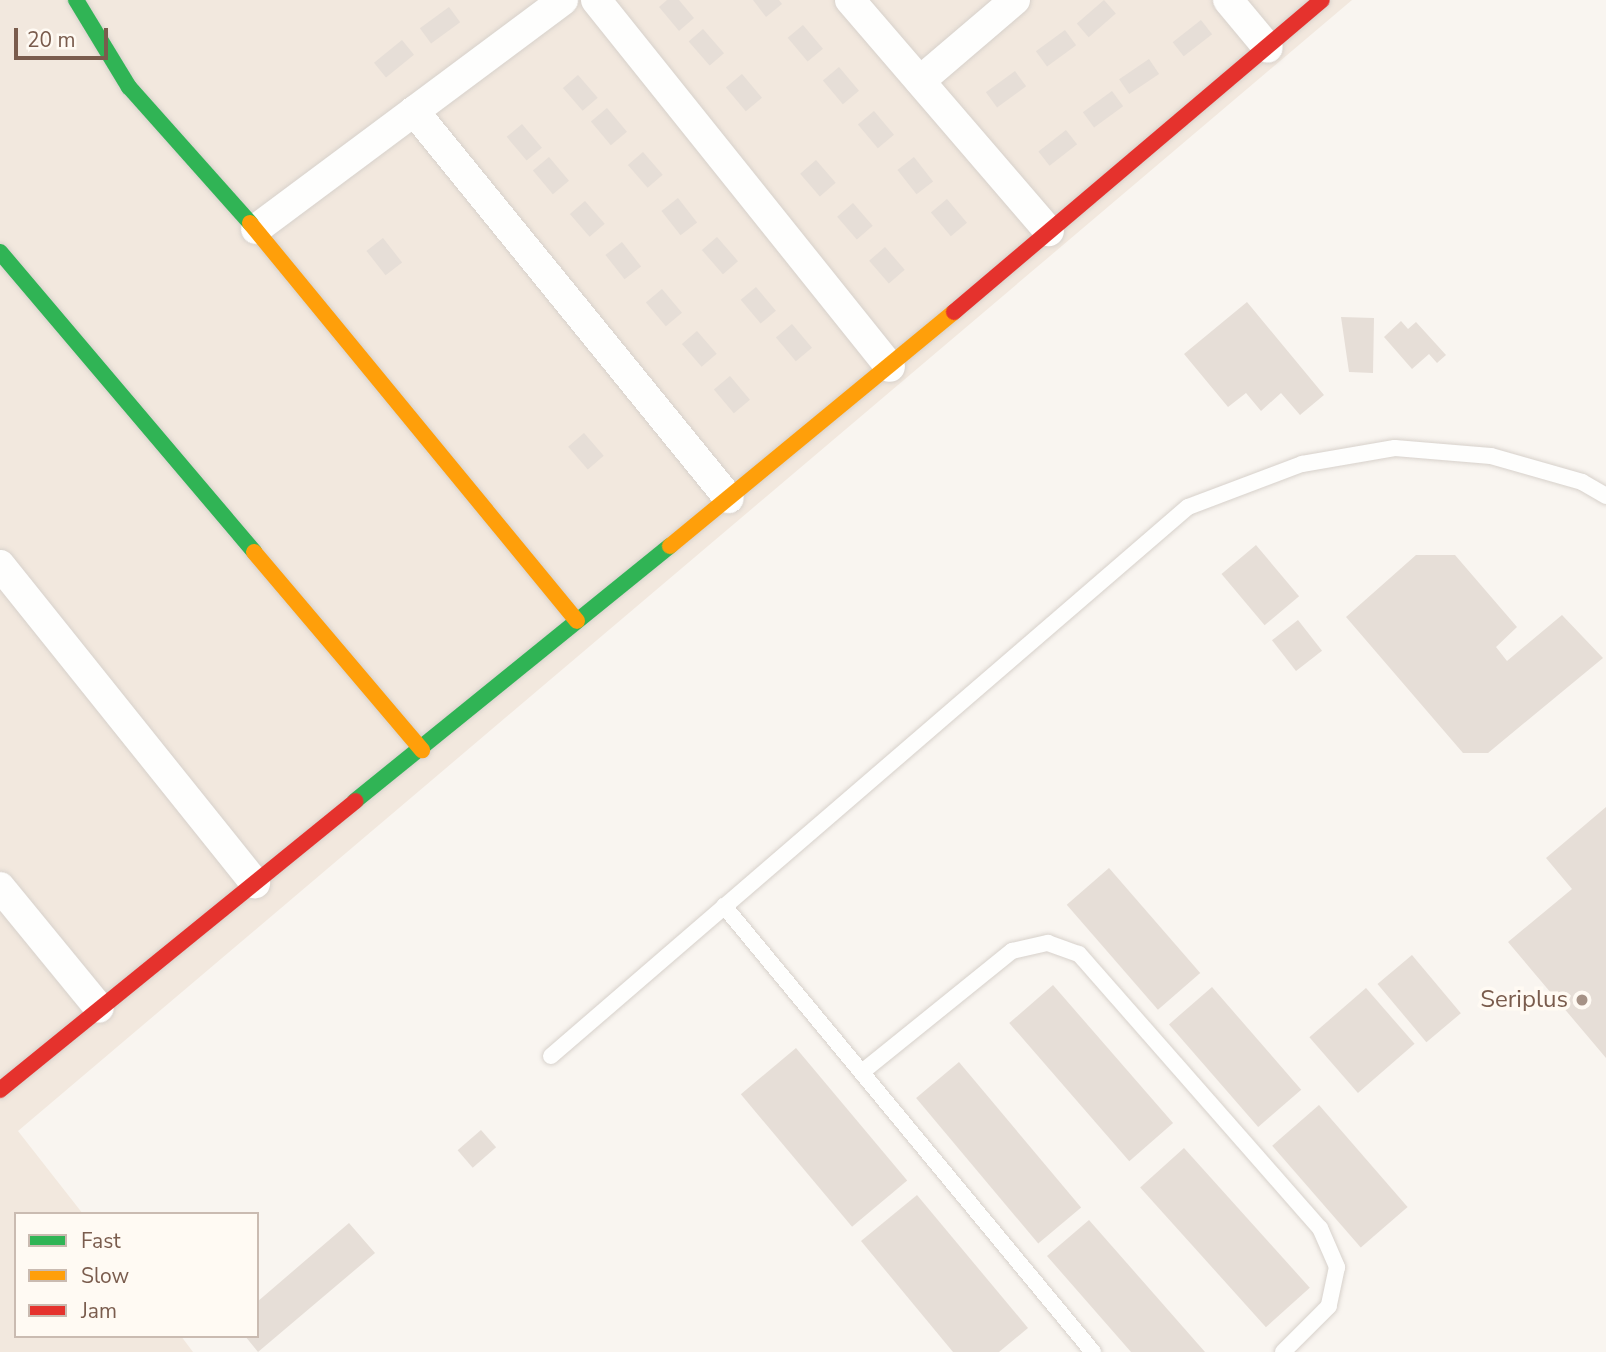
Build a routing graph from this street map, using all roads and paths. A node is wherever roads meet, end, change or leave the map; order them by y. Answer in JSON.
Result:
{"nodes":[{"id":1,"x":76,"y":0,"type":"edge"},
{"id":2,"x":563,"y":0,"type":"edge"},
{"id":3,"x":596,"y":0,"type":"edge"},
{"id":4,"x":850,"y":0,"type":"edge"},
{"id":5,"x":1015,"y":0,"type":"edge"},
{"id":6,"x":1228,"y":0,"type":"edge"},
{"id":7,"x":1322,"y":0,"type":"edge"},
{"id":8,"x":1268,"y":48,"type":"junction"},
{"id":9,"x":920,"y":81,"type":"junction"},
{"id":10,"x":414,"y":111,"type":"junction"},
{"id":11,"x":256,"y":229,"type":"junction"},
{"id":12,"x":1049,"y":231,"type":"junction"},
{"id":13,"x":0,"y":252,"type":"edge"},
{"id":14,"x":890,"y":367,"type":"junction"},
{"id":15,"x":1606,"y":496,"type":"edge"},
{"id":16,"x":729,"y":498,"type":"junction"},
{"id":17,"x":0,"y":565,"type":"edge"},
{"id":18,"x":578,"y":621,"type":"junction"},
{"id":19,"x":422,"y":750,"type":"junction"},
{"id":20,"x":255,"y":883,"type":"junction"},
{"id":21,"x":0,"y":887,"type":"edge"},
{"id":22,"x":724,"y":906,"type":"junction"},
{"id":23,"x":99,"y":1008,"type":"junction"},
{"id":24,"x":551,"y":1056,"type":"dead end"},
{"id":25,"x":862,"y":1072,"type":"junction"},
{"id":26,"x":0,"y":1090,"type":"edge"},
{"id":27,"x":1093,"y":1352,"type":"edge"},
{"id":28,"x":1283,"y":1352,"type":"edge"}],
"edges":[{"from":1,"to":11,"type":"street"},
{"from":2,"to":10,"type":"street"},
{"from":3,"to":14,"type":"street"},
{"from":4,"to":9,"type":"street"},
{"from":5,"to":9,"type":"street"},
{"from":6,"to":8,"type":"street"},
{"from":7,"to":8,"type":"street"},
{"from":8,"to":12,"type":"street"},
{"from":9,"to":12,"type":"street"},
{"from":10,"to":11,"type":"street"},
{"from":10,"to":16,"type":"street"},
{"from":11,"to":18,"type":"street"},
{"from":12,"to":14,"type":"street"},
{"from":13,"to":19,"type":"street"},
{"from":14,"to":16,"type":"street"},
{"from":15,"to":22,"type":"lane"},
{"from":16,"to":18,"type":"street"},
{"from":17,"to":20,"type":"street"},
{"from":18,"to":19,"type":"street"},
{"from":19,"to":20,"type":"street"},
{"from":20,"to":23,"type":"street"},
{"from":21,"to":23,"type":"street"},
{"from":22,"to":24,"type":"lane"},
{"from":22,"to":25,"type":"lane"},
{"from":23,"to":26,"type":"street"},
{"from":25,"to":27,"type":"lane"},
{"from":25,"to":28,"type":"lane"}]}
